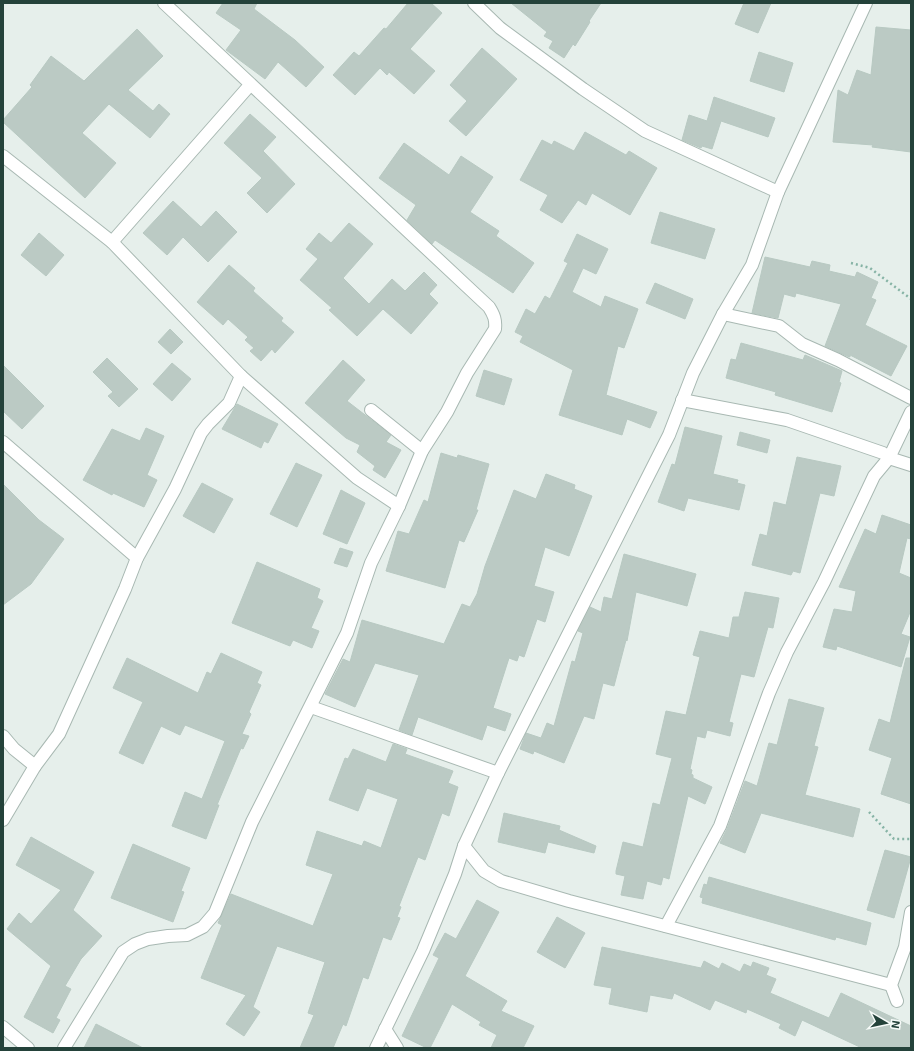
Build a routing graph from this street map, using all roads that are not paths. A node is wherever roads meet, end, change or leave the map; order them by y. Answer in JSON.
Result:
{"nodes":[{"id":1,"x":164,"y":3,"type":"edge"},
{"id":2,"x":474,"y":3,"type":"edge"},
{"id":3,"x":866,"y":3,"type":"edge"},
{"id":4,"x":250,"y":85,"type":"junction"},
{"id":5,"x":3,"y":156,"type":"edge"},
{"id":6,"x":778,"y":192,"type":"junction"},
{"id":7,"x":112,"y":242,"type":"junction"},
{"id":8,"x":723,"y":314,"type":"junction"},
{"id":9,"x":241,"y":376,"type":"junction"},
{"id":10,"x":911,"y":398,"type":"edge"},
{"id":11,"x":682,"y":400,"type":"junction"},
{"id":12,"x":371,"y":410,"type":"dead end"},
{"id":13,"x":911,"y":412,"type":"edge"},
{"id":14,"x":3,"y":442,"type":"edge"},
{"id":15,"x":422,"y":451,"type":"junction"},
{"id":16,"x":889,"y":458,"type":"junction"},
{"id":17,"x":911,"y":464,"type":"edge"},
{"id":18,"x":398,"y":506,"type":"junction"},
{"id":19,"x":136,"y":558,"type":"junction"},
{"id":20,"x":311,"y":707,"type":"junction"},
{"id":21,"x":3,"y":736,"type":"edge"},
{"id":22,"x":35,"y":766,"type":"junction"},
{"id":23,"x":498,"y":773,"type":"junction"},
{"id":24,"x":3,"y":820,"type":"edge"},
{"id":25,"x":464,"y":846,"type":"junction"},
{"id":26,"x":911,"y":912,"type":"edge"},
{"id":27,"x":666,"y":926,"type":"junction"},
{"id":28,"x":891,"y":985,"type":"junction"},
{"id":29,"x":896,"y":1001,"type":"dead end"},
{"id":30,"x":3,"y":1027,"type":"edge"},
{"id":31,"x":385,"y":1030,"type":"junction"},
{"id":32,"x":28,"y":1048,"type":"edge"},
{"id":33,"x":64,"y":1048,"type":"edge"},
{"id":34,"x":376,"y":1048,"type":"edge"},
{"id":35,"x":397,"y":1048,"type":"edge"}],
"edges":[{"from":1,"to":4,"type":"street"},
{"from":2,"to":6,"type":"street"},
{"from":3,"to":6,"type":"street"},
{"from":4,"to":7,"type":"street"},
{"from":4,"to":15,"type":"street"},
{"from":5,"to":7,"type":"street"},
{"from":6,"to":8,"type":"street"},
{"from":7,"to":9,"type":"street"},
{"from":8,"to":10,"type":"street"},
{"from":8,"to":11,"type":"street"},
{"from":9,"to":18,"type":"street"},
{"from":9,"to":19,"type":"street"},
{"from":11,"to":16,"type":"street"},
{"from":11,"to":23,"type":"street"},
{"from":12,"to":15,"type":"street"},
{"from":13,"to":16,"type":"street"},
{"from":14,"to":19,"type":"street"},
{"from":15,"to":18,"type":"street"},
{"from":16,"to":17,"type":"street"},
{"from":16,"to":27,"type":"street"},
{"from":18,"to":20,"type":"street"},
{"from":19,"to":22,"type":"street"},
{"from":20,"to":23,"type":"street"},
{"from":20,"to":33,"type":"street"},
{"from":21,"to":22,"type":"street"},
{"from":22,"to":24,"type":"street"},
{"from":23,"to":25,"type":"street"},
{"from":25,"to":27,"type":"street"},
{"from":25,"to":31,"type":"street"},
{"from":26,"to":28,"type":"street"},
{"from":27,"to":28,"type":"street"},
{"from":28,"to":29,"type":"street"},
{"from":30,"to":32,"type":"street"},
{"from":31,"to":34,"type":"street"},
{"from":31,"to":35,"type":"street"}]}
